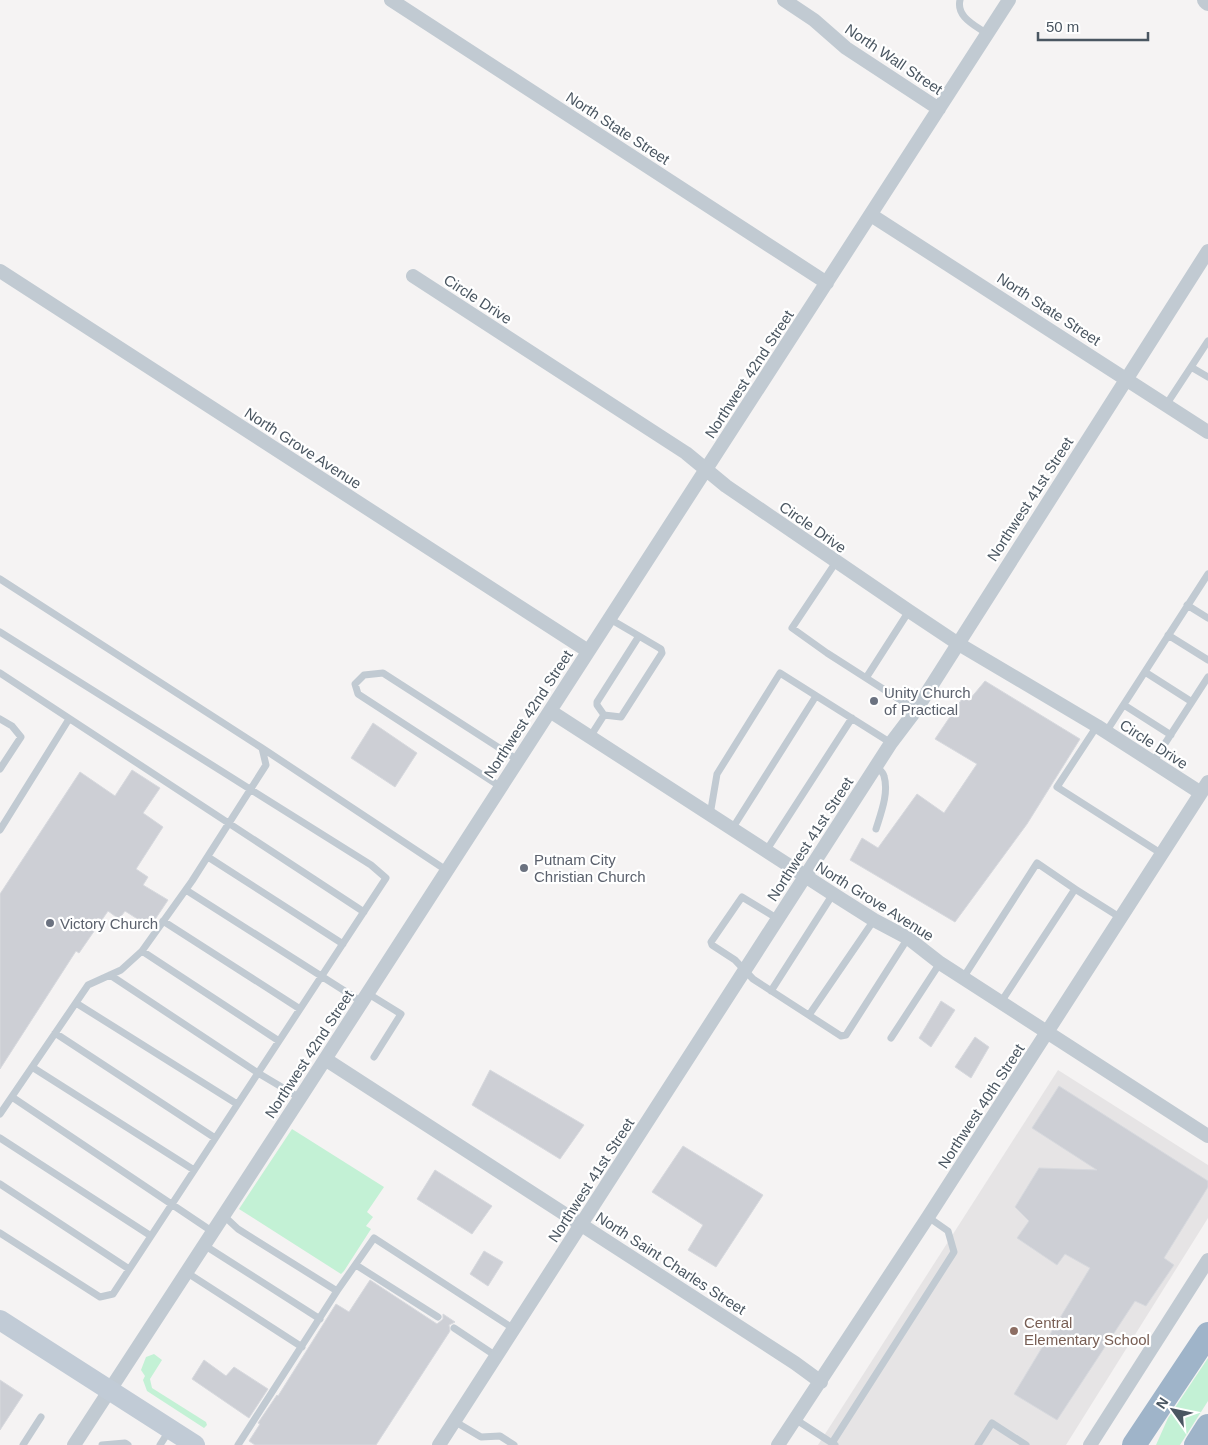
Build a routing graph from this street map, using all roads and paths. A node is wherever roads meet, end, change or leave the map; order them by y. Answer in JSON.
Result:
{"nodes":[{"id":1,"x":391,"y":0,"type":"edge"},
{"id":2,"x":784,"y":0,"type":"edge"},
{"id":3,"x":960,"y":0,"type":"edge"},
{"id":4,"x":1009,"y":0,"type":"edge"},
{"id":5,"x":987,"y":34,"type":"junction"},
{"id":6,"x":939,"y":109,"type":"junction"},
{"id":7,"x":870,"y":215,"type":"junction"},
{"id":8,"x":1208,"y":251,"type":"edge"},
{"id":9,"x":0,"y":271,"type":"edge"},
{"id":10,"x":413,"y":276,"type":"dead end"},
{"id":11,"x":827,"y":283,"type":"junction"},
{"id":12,"x":1208,"y":340,"type":"edge"},
{"id":13,"x":1191,"y":366,"type":"junction"},
{"id":14,"x":1208,"y":377,"type":"edge"},
{"id":15,"x":1126,"y":378,"type":"junction"},
{"id":16,"x":1166,"y":404,"type":"junction"},
{"id":17,"x":1208,"y":432,"type":"edge"},
{"id":18,"x":706,"y":469,"type":"junction"},
{"id":19,"x":836,"y":562,"type":"junction"},
{"id":20,"x":1208,"y":574,"type":"edge"},
{"id":21,"x":0,"y":580,"type":"edge"},
{"id":22,"x":1187,"y":604,"type":"junction"},
{"id":23,"x":909,"y":611,"type":"junction"},
{"id":24,"x":1208,"y":618,"type":"edge"},
{"id":25,"x":610,"y":619,"type":"junction"},
{"id":26,"x":0,"y":632,"type":"edge"},
{"id":27,"x":1168,"y":635,"type":"junction"},
{"id":28,"x":639,"y":636,"type":"junction"},
{"id":29,"x":958,"y":643,"type":"junction"},
{"id":30,"x":588,"y":652,"type":"junction"},
{"id":31,"x":1208,"y":660,"type":"edge"},
{"id":32,"x":1145,"y":672,"type":"junction"},
{"id":33,"x":0,"y":673,"type":"edge"},
{"id":34,"x":1208,"y":677,"type":"edge"},
{"id":35,"x":866,"y":678,"type":"junction"},
{"id":36,"x":816,"y":696,"type":"junction"},
{"id":37,"x":1192,"y":702,"type":"junction"},
{"id":38,"x":1124,"y":705,"type":"junction"},
{"id":39,"x":916,"y":710,"type":"junction"},
{"id":40,"x":550,"y":711,"type":"junction"},
{"id":41,"x":604,"y":715,"type":"junction"},
{"id":42,"x":852,"y":718,"type":"junction"},
{"id":43,"x":0,"y":719,"type":"edge"},
{"id":44,"x":69,"y":719,"type":"junction"},
{"id":45,"x":1101,"y":729,"type":"junction"},
{"id":46,"x":1171,"y":735,"type":"junction"},
{"id":47,"x":590,"y":737,"type":"junction"},
{"id":48,"x":891,"y":743,"type":"junction"},
{"id":49,"x":262,"y":748,"type":"junction"},
{"id":50,"x":518,"y":760,"type":"junction"},
{"id":51,"x":1153,"y":762,"type":"junction"},
{"id":52,"x":876,"y":766,"type":"junction"},
{"id":53,"x":0,"y":770,"type":"edge"},
{"id":54,"x":500,"y":787,"type":"junction"},
{"id":55,"x":1204,"y":788,"type":"edge"},
{"id":56,"x":251,"y":790,"type":"junction"},
{"id":57,"x":710,"y":815,"type":"junction"},
{"id":58,"x":228,"y":824,"type":"junction"},
{"id":59,"x":732,"y":829,"type":"junction"},
{"id":60,"x":876,"y":829,"type":"dead end"},
{"id":61,"x":0,"y":830,"type":"edge"},
{"id":62,"x":766,"y":851,"type":"junction"},
{"id":63,"x":1162,"y":854,"type":"junction"},
{"id":64,"x":208,"y":857,"type":"junction"},
{"id":65,"x":446,"y":870,"type":"junction"},
{"id":66,"x":806,"y":876,"type":"junction"},
{"id":67,"x":186,"y":890,"type":"junction"},
{"id":68,"x":1075,"y":890,"type":"junction"},
{"id":69,"x":833,"y":894,"type":"junction"},
{"id":70,"x":364,"y":912,"type":"junction"},
{"id":71,"x":1121,"y":918,"type":"junction"},
{"id":72,"x":778,"y":919,"type":"junction"},
{"id":73,"x":874,"y":920,"type":"junction"},
{"id":74,"x":163,"y":921,"type":"junction"},
{"id":75,"x":908,"y":938,"type":"junction"},
{"id":76,"x":343,"y":944,"type":"junction"},
{"id":77,"x":142,"y":951,"type":"junction"},
{"id":78,"x":940,"y":963,"type":"junction"},
{"id":79,"x":746,"y":970,"type":"junction"},
{"id":80,"x":110,"y":975,"type":"junction"},
{"id":81,"x":322,"y":975,"type":"junction"},
{"id":82,"x":963,"y":978,"type":"junction"},
{"id":83,"x":771,"y":991,"type":"junction"},
{"id":84,"x":365,"y":997,"type":"junction"},
{"id":85,"x":1001,"y":1002,"type":"junction"},
{"id":86,"x":76,"y":1003,"type":"junction"},
{"id":87,"x":300,"y":1009,"type":"junction"},
{"id":88,"x":809,"y":1015,"type":"junction"},
{"id":89,"x":56,"y":1032,"type":"junction"},
{"id":90,"x":1048,"y":1032,"type":"junction"},
{"id":91,"x":891,"y":1038,"type":"dead end"},
{"id":92,"x":279,"y":1042,"type":"junction"},
{"id":93,"x":374,"y":1057,"type":"dead end"},
{"id":94,"x":325,"y":1059,"type":"junction"},
{"id":95,"x":32,"y":1066,"type":"junction"},
{"id":96,"x":258,"y":1073,"type":"junction"},
{"id":97,"x":12,"y":1097,"type":"junction"},
{"id":98,"x":300,"y":1098,"type":"junction"},
{"id":99,"x":237,"y":1104,"type":"junction"},
{"id":100,"x":0,"y":1114,"type":"edge"},
{"id":101,"x":1208,"y":1136,"type":"edge"},
{"id":102,"x":0,"y":1138,"type":"edge"},
{"id":103,"x":215,"y":1138,"type":"junction"},
{"id":104,"x":194,"y":1170,"type":"junction"},
{"id":105,"x":0,"y":1184,"type":"edge"},
{"id":106,"x":171,"y":1205,"type":"junction"},
{"id":107,"x":224,"y":1216,"type":"junction"},
{"id":108,"x":928,"y":1217,"type":"junction"},
{"id":109,"x":581,"y":1225,"type":"junction"},
{"id":110,"x":213,"y":1232,"type":"junction"},
{"id":111,"x":0,"y":1233,"type":"edge"},
{"id":112,"x":151,"y":1236,"type":"junction"},
{"id":113,"x":204,"y":1245,"type":"junction"},
{"id":114,"x":1208,"y":1260,"type":"edge"},
{"id":115,"x":356,"y":1265,"type":"junction"},
{"id":116,"x":129,"y":1269,"type":"junction"},
{"id":117,"x":186,"y":1272,"type":"junction"},
{"id":118,"x":337,"y":1292,"type":"junction"},
{"id":119,"x":438,"y":1317,"type":"dead end"},
{"id":120,"x":320,"y":1319,"type":"junction"},
{"id":121,"x":0,"y":1320,"type":"edge"},
{"id":122,"x":454,"y":1328,"type":"dead end"},
{"id":123,"x":514,"y":1328,"type":"junction"},
{"id":124,"x":1208,"y":1334,"type":"edge"},
{"id":125,"x":302,"y":1347,"type":"junction"},
{"id":126,"x":496,"y":1356,"type":"junction"},
{"id":127,"x":821,"y":1382,"type":"junction"},
{"id":128,"x":109,"y":1390,"type":"junction"},
{"id":129,"x":41,"y":1417,"type":"dead end"},
{"id":130,"x":795,"y":1419,"type":"junction"},
{"id":131,"x":454,"y":1421,"type":"junction"},
{"id":132,"x":1208,"y":1426,"type":"edge"},
{"id":133,"x":165,"y":1437,"type":"edge"},
{"id":134,"x":834,"y":1444,"type":"edge"},
{"id":135,"x":23,"y":1445,"type":"edge"},
{"id":136,"x":74,"y":1445,"type":"edge"},
{"id":137,"x":102,"y":1445,"type":"edge"},
{"id":138,"x":128,"y":1445,"type":"edge"},
{"id":139,"x":195,"y":1445,"type":"edge"},
{"id":140,"x":238,"y":1445,"type":"edge"},
{"id":141,"x":439,"y":1445,"type":"edge"},
{"id":142,"x":514,"y":1445,"type":"edge"},
{"id":143,"x":778,"y":1445,"type":"edge"},
{"id":144,"x":978,"y":1445,"type":"edge"},
{"id":145,"x":1026,"y":1445,"type":"edge"},
{"id":146,"x":1090,"y":1445,"type":"edge"},
{"id":147,"x":1134,"y":1445,"type":"edge"},
{"id":148,"x":1196,"y":1445,"type":"edge"}],
"edges":[{"from":1,"to":11,"type":"street","name":"North State Street"},
{"from":2,"to":6,"type":"street","name":"North Wall Street"},
{"from":3,"to":5,"type":"lane"},
{"from":4,"to":5,"type":"street","name":"Northwest 42nd Street"},
{"from":5,"to":6,"type":"street","name":"Northwest 42nd Street"},
{"from":6,"to":7,"type":"street","name":"Northwest 42nd Street"},
{"from":7,"to":11,"type":"street","name":"Northwest 42nd Street"},
{"from":7,"to":15,"type":"street","name":"North State Street"},
{"from":8,"to":15,"type":"street","name":"Northwest 41st Street"},
{"from":9,"to":30,"type":"street","name":"North Grove Avenue"},
{"from":10,"to":18,"type":"street","name":"Circle Drive"},
{"from":11,"to":18,"type":"street","name":"Northwest 42nd Street"},
{"from":12,"to":13,"type":"lane"},
{"from":13,"to":14,"type":"lane"},
{"from":13,"to":16,"type":"lane"},
{"from":15,"to":16,"type":"street","name":"North State Street"},
{"from":15,"to":29,"type":"street","name":"Northwest 41st Street"},
{"from":16,"to":17,"type":"street","name":"North State Street"},
{"from":18,"to":19,"type":"street","name":"Circle Drive"},
{"from":18,"to":25,"type":"street","name":"Northwest 42nd Street"},
{"from":19,"to":23,"type":"street","name":"Circle Drive"},
{"from":19,"to":35,"type":"lane"},
{"from":20,"to":22,"type":"lane"},
{"from":21,"to":49,"type":"lane"},
{"from":22,"to":24,"type":"lane"},
{"from":22,"to":27,"type":"lane"},
{"from":23,"to":29,"type":"street","name":"Circle Drive"},
{"from":23,"to":35,"type":"lane"},
{"from":25,"to":28,"type":"lane"},
{"from":25,"to":30,"type":"street","name":"Northwest 42nd Street"},
{"from":26,"to":56,"type":"lane"},
{"from":27,"to":31,"type":"lane"},
{"from":27,"to":32,"type":"lane"},
{"from":28,"to":41,"type":"lane"},
{"from":28,"to":41,"type":"lane"},
{"from":29,"to":39,"type":"street","name":"Northwest 41st Street"},
{"from":29,"to":45,"type":"street","name":"Circle Drive"},
{"from":30,"to":40,"type":"street","name":"Northwest 42nd Street"},
{"from":32,"to":37,"type":"lane"},
{"from":32,"to":38,"type":"lane"},
{"from":33,"to":44,"type":"lane"},
{"from":34,"to":37,"type":"lane"},
{"from":35,"to":39,"type":"lane"},
{"from":36,"to":42,"type":"lane"},
{"from":36,"to":57,"type":"lane"},
{"from":36,"to":59,"type":"lane"},
{"from":37,"to":46,"type":"lane"},
{"from":38,"to":45,"type":"lane"},
{"from":38,"to":46,"type":"lane"},
{"from":39,"to":48,"type":"street","name":"Northwest 41st Street"},
{"from":40,"to":47,"type":"street","name":"North Grove Avenue"},
{"from":40,"to":50,"type":"street","name":"Northwest 42nd Street"},
{"from":41,"to":47,"type":"lane"},
{"from":42,"to":48,"type":"lane"},
{"from":42,"to":62,"type":"lane"},
{"from":43,"to":53,"type":"lane"},
{"from":44,"to":58,"type":"lane"},
{"from":44,"to":61,"type":"lane"},
{"from":45,"to":51,"type":"street","name":"Circle Drive"},
{"from":45,"to":63,"type":"lane"},
{"from":46,"to":51,"type":"lane"},
{"from":47,"to":57,"type":"street","name":"North Grove Avenue"},
{"from":48,"to":52,"type":"street","name":"Northwest 41st Street"},
{"from":49,"to":56,"type":"lane"},
{"from":49,"to":65,"type":"lane"},
{"from":50,"to":54,"type":"street","name":"Northwest 42nd Street"},
{"from":50,"to":54,"type":"lane"},
{"from":51,"to":55,"type":"street","name":"Circle Drive"},
{"from":52,"to":60,"type":"lane"},
{"from":52,"to":66,"type":"street","name":"Northwest 41st Street"},
{"from":54,"to":65,"type":"street","name":"Northwest 42nd Street"},
{"from":55,"to":63,"type":"street","name":"Northwest 40th Street"},
{"from":56,"to":58,"type":"lane"},
{"from":56,"to":70,"type":"lane"},
{"from":57,"to":59,"type":"street","name":"North Grove Avenue"},
{"from":58,"to":64,"type":"lane"},
{"from":58,"to":70,"type":"lane"},
{"from":59,"to":62,"type":"street","name":"North Grove Avenue"},
{"from":62,"to":66,"type":"street","name":"North Grove Avenue"},
{"from":63,"to":71,"type":"street","name":"Northwest 40th Street"},
{"from":64,"to":67,"type":"lane"},
{"from":64,"to":76,"type":"lane"},
{"from":65,"to":84,"type":"street","name":"Northwest 42nd Street"},
{"from":66,"to":69,"type":"street","name":"North Grove Avenue"},
{"from":66,"to":72,"type":"street","name":"Northwest 41st Street"},
{"from":67,"to":74,"type":"lane"},
{"from":67,"to":81,"type":"lane"},
{"from":68,"to":71,"type":"lane"},
{"from":68,"to":82,"type":"lane"},
{"from":68,"to":85,"type":"lane"},
{"from":69,"to":73,"type":"street","name":"North Grove Avenue"},
{"from":69,"to":83,"type":"lane"},
{"from":70,"to":76,"type":"lane"},
{"from":71,"to":90,"type":"street","name":"Northwest 40th Street"},
{"from":72,"to":79,"type":"street","name":"Northwest 41st Street"},
{"from":72,"to":79,"type":"lane"},
{"from":73,"to":75,"type":"street","name":"North Grove Avenue"},
{"from":73,"to":88,"type":"lane"},
{"from":74,"to":77,"type":"lane"},
{"from":74,"to":87,"type":"lane"},
{"from":75,"to":78,"type":"street","name":"North Grove Avenue"},
{"from":75,"to":88,"type":"lane"},
{"from":76,"to":81,"type":"lane"},
{"from":77,"to":80,"type":"lane"},
{"from":77,"to":92,"type":"lane"},
{"from":78,"to":82,"type":"street","name":"North Grove Avenue"},
{"from":78,"to":91,"type":"lane"},
{"from":79,"to":83,"type":"lane"},
{"from":79,"to":109,"type":"street","name":"Northwest 41st Street"},
{"from":80,"to":86,"type":"lane"},
{"from":80,"to":96,"type":"lane"},
{"from":81,"to":84,"type":"lane"},
{"from":81,"to":87,"type":"lane"},
{"from":82,"to":85,"type":"street","name":"North Grove Avenue"},
{"from":83,"to":88,"type":"lane"},
{"from":84,"to":93,"type":"lane"},
{"from":84,"to":94,"type":"street","name":"Northwest 42nd Street"},
{"from":85,"to":90,"type":"street","name":"North Grove Avenue"},
{"from":86,"to":89,"type":"lane"},
{"from":86,"to":99,"type":"lane"},
{"from":87,"to":92,"type":"lane"},
{"from":89,"to":95,"type":"lane"},
{"from":89,"to":103,"type":"lane"},
{"from":90,"to":101,"type":"street","name":"North Grove Avenue"},
{"from":90,"to":108,"type":"street","name":"Northwest 40th Street"},
{"from":92,"to":96,"type":"lane"},
{"from":94,"to":98,"type":"street","name":"Northwest 42nd Street"},
{"from":94,"to":109,"type":"street","name":"North Saint Charles Street"},
{"from":95,"to":97,"type":"lane"},
{"from":95,"to":104,"type":"lane"},
{"from":96,"to":98,"type":"lane"},
{"from":96,"to":99,"type":"lane"},
{"from":97,"to":100,"type":"lane"},
{"from":97,"to":106,"type":"lane"},
{"from":98,"to":107,"type":"street","name":"Northwest 42nd Street"},
{"from":99,"to":103,"type":"lane"},
{"from":102,"to":112,"type":"lane"},
{"from":103,"to":104,"type":"lane"},
{"from":104,"to":106,"type":"lane"},
{"from":105,"to":116,"type":"lane"},
{"from":106,"to":110,"type":"lane"},
{"from":106,"to":112,"type":"lane"},
{"from":107,"to":110,"type":"street","name":"Northwest 42nd Street"},
{"from":107,"to":118,"type":"lane"},
{"from":108,"to":127,"type":"street","name":"Northwest 40th Street"},
{"from":108,"to":134,"type":"lane"},
{"from":109,"to":123,"type":"street","name":"Northwest 41st Street"},
{"from":109,"to":127,"type":"street","name":"North Saint Charles Street"},
{"from":110,"to":113,"type":"street","name":"Northwest 42nd Street"},
{"from":111,"to":116,"type":"lane"},
{"from":112,"to":116,"type":"lane"},
{"from":113,"to":117,"type":"street","name":"Northwest 42nd Street"},
{"from":113,"to":120,"type":"lane"},
{"from":114,"to":146,"type":"street"},
{"from":115,"to":118,"type":"lane"},
{"from":115,"to":119,"type":"lane"},
{"from":115,"to":123,"type":"lane"},
{"from":117,"to":125,"type":"lane"},
{"from":117,"to":128,"type":"street","name":"Northwest 42nd Street"},
{"from":118,"to":120,"type":"lane"},
{"from":120,"to":125,"type":"lane"},
{"from":121,"to":128,"type":"main road"},
{"from":122,"to":126,"type":"lane"},
{"from":123,"to":126,"type":"street","name":"Northwest 41st Street"},
{"from":124,"to":147,"type":"highway"},
{"from":125,"to":140,"type":"lane"},
{"from":126,"to":131,"type":"street","name":"Northwest 41st Street"},
{"from":127,"to":130,"type":"street","name":"Northwest 40th Street"},
{"from":128,"to":133,"type":"main road"},
{"from":128,"to":136,"type":"street","name":"Northwest 42nd Street"},
{"from":129,"to":135,"type":"lane"},
{"from":130,"to":134,"type":"lane"},
{"from":130,"to":143,"type":"street","name":"Northwest 40th Street"},
{"from":131,"to":141,"type":"street","name":"Northwest 41st Street"},
{"from":131,"to":142,"type":"lane"},
{"from":132,"to":148,"type":"highway"},
{"from":133,"to":139,"type":"main road"},
{"from":137,"to":138,"type":"lane"},
{"from":144,"to":145,"type":"lane"}]}
